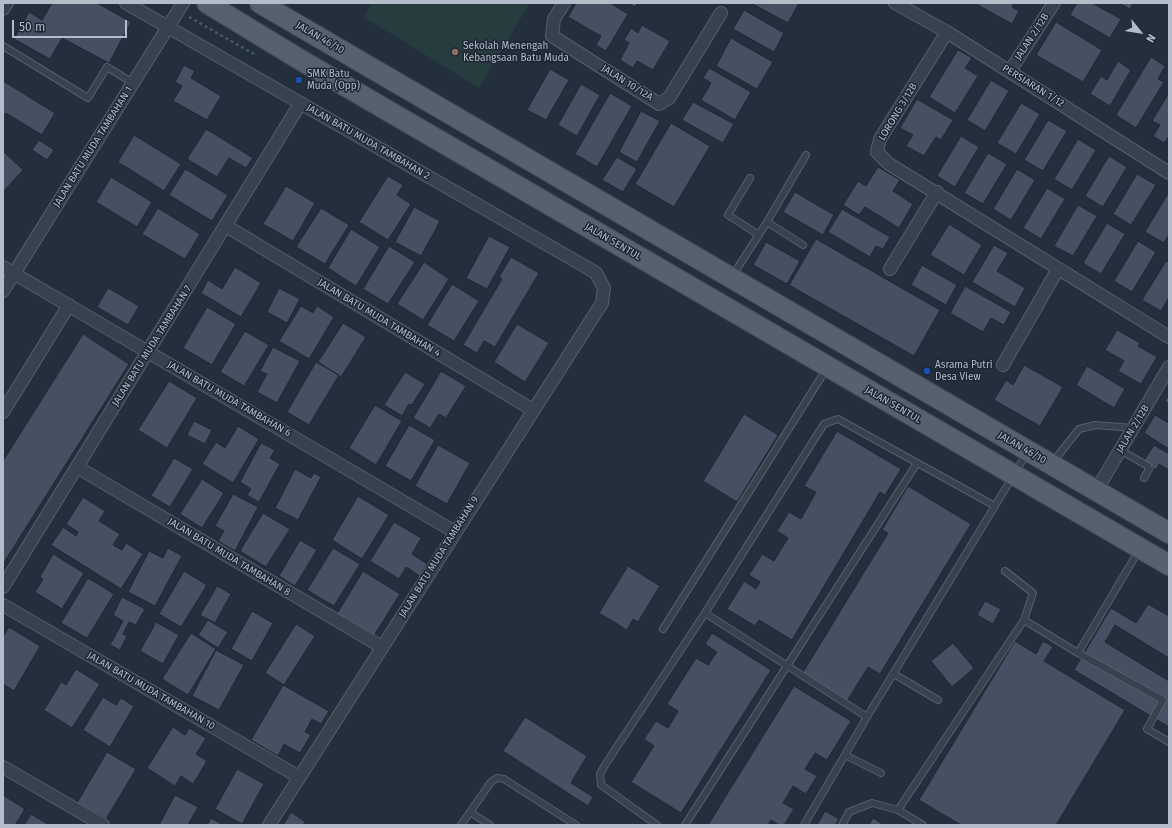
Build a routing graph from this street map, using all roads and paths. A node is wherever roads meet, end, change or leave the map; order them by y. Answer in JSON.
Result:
{"nodes":[{"id":1,"x":7,"y":3,"type":"edge"},
{"id":2,"x":126,"y":3,"type":"edge"},
{"id":3,"x":183,"y":3,"type":"edge"},
{"id":4,"x":207,"y":3,"type":"edge"},
{"id":5,"x":260,"y":3,"type":"edge"},
{"id":6,"x":564,"y":3,"type":"edge"},
{"id":7,"x":896,"y":3,"type":"edge"},
{"id":8,"x":1054,"y":3,"type":"edge"},
{"id":9,"x":3,"y":9,"type":"edge"},
{"id":10,"x":720,"y":13,"type":"dead end"},
{"id":11,"x":168,"y":27,"type":"junction"},
{"id":12,"x":947,"y":32,"type":"junction"},
{"id":13,"x":3,"y":46,"type":"edge"},
{"id":14,"x":1010,"y":71,"type":"junction"},
{"id":15,"x":133,"y":84,"type":"junction"},
{"id":16,"x":300,"y":104,"type":"junction"},
{"id":17,"x":806,"y":155,"type":"dead end"},
{"id":18,"x":1169,"y":172,"type":"edge"},
{"id":19,"x":750,"y":178,"type":"dead end"},
{"id":20,"x":937,"y":192,"type":"junction"},
{"id":21,"x":767,"y":222,"type":"junction"},
{"id":22,"x":226,"y":226,"type":"junction"},
{"id":23,"x":759,"y":234,"type":"junction"},
{"id":24,"x":803,"y":245,"type":"dead end"},
{"id":25,"x":3,"y":266,"type":"edge"},
{"id":26,"x":890,"y":269,"type":"dead end"},
{"id":27,"x":1058,"y":269,"type":"junction"},
{"id":28,"x":14,"y":273,"type":"junction"},
{"id":29,"x":731,"y":278,"type":"junction"},
{"id":30,"x":604,"y":288,"type":"joint"},
{"id":31,"x":3,"y":291,"type":"edge"},
{"id":32,"x":69,"y":305,"type":"junction"},
{"id":33,"x":1169,"y":336,"type":"edge"},
{"id":34,"x":148,"y":352,"type":"junction"},
{"id":35,"x":1003,"y":365,"type":"dead end"},
{"id":36,"x":828,"y":367,"type":"junction"},
{"id":37,"x":1169,"y":367,"type":"edge"},
{"id":38,"x":533,"y":410,"type":"junction"},
{"id":39,"x":3,"y":412,"type":"edge"},
{"id":40,"x":1133,"y":428,"type":"junction"},
{"id":41,"x":1120,"y":450,"type":"junction"},
{"id":42,"x":1028,"y":452,"type":"junction"},
{"id":43,"x":917,"y":463,"type":"junction"},
{"id":44,"x":1051,"y":465,"type":"junction"},
{"id":45,"x":77,"y":467,"type":"junction"},
{"id":46,"x":1014,"y":475,"type":"junction"},
{"id":47,"x":1144,"y":478,"type":"dead end"},
{"id":48,"x":1096,"y":491,"type":"junction"},
{"id":49,"x":995,"y":506,"type":"junction"},
{"id":50,"x":455,"y":532,"type":"junction"},
{"id":51,"x":1169,"y":533,"type":"edge"},
{"id":52,"x":1140,"y":548,"type":"junction"},
{"id":53,"x":1169,"y":565,"type":"edge"},
{"id":54,"x":1005,"y":571,"type":"dead end"},
{"id":55,"x":3,"y":588,"type":"edge"},
{"id":56,"x":3,"y":605,"type":"edge"},
{"id":57,"x":705,"y":613,"type":"junction"},
{"id":58,"x":1024,"y":620,"type":"junction"},
{"id":59,"x":663,"y":629,"type":"dead end"},
{"id":60,"x":382,"y":647,"type":"junction"},
{"id":61,"x":1078,"y":653,"type":"junction"},
{"id":62,"x":787,"y":666,"type":"junction"},
{"id":63,"x":894,"y":674,"type":"junction"},
{"id":64,"x":938,"y":700,"type":"dead end"},
{"id":65,"x":867,"y":717,"type":"junction"},
{"id":66,"x":1169,"y":742,"type":"edge"},
{"id":67,"x":845,"y":755,"type":"junction"},
{"id":68,"x":3,"y":768,"type":"edge"},
{"id":69,"x":881,"y":773,"type":"dead end"},
{"id":70,"x":299,"y":777,"type":"junction"},
{"id":71,"x":898,"y":810,"type":"junction"},
{"id":72,"x":470,"y":812,"type":"junction"},
{"id":73,"x":103,"y":825,"type":"edge"},
{"id":74,"x":269,"y":825,"type":"edge"},
{"id":75,"x":461,"y":825,"type":"edge"},
{"id":76,"x":490,"y":825,"type":"edge"},
{"id":77,"x":576,"y":825,"type":"edge"},
{"id":78,"x":657,"y":825,"type":"edge"},
{"id":79,"x":685,"y":825,"type":"edge"},
{"id":80,"x":804,"y":825,"type":"edge"},
{"id":81,"x":842,"y":825,"type":"edge"},
{"id":82,"x":923,"y":825,"type":"edge"}],
"edges":[{"from":1,"to":9,"type":"street"},
{"from":2,"to":11,"type":"street","name":"JALAN BATU MUDA TAMBAHAN 2"},
{"from":3,"to":11,"type":"street","name":"JALAN BATU MUDA TAMBAHAN 1"},
{"from":4,"to":36,"type":"main road","name":"JALAN SENTUL"},
{"from":5,"to":29,"type":"main road","name":"JALAN 46/10"},
{"from":6,"to":10,"type":"street","name":"JALAN 10/12A"},
{"from":7,"to":12,"type":"street","name":"PERSIARAN 1/12"},
{"from":8,"to":14,"type":"street","name":"JALAN 2/12B"},
{"from":11,"to":15,"type":"street","name":"JALAN BATU MUDA TAMBAHAN 1"},
{"from":11,"to":16,"type":"street","name":"JALAN BATU MUDA TAMBAHAN 2"},
{"from":12,"to":14,"type":"street","name":"PERSIARAN 1/12"},
{"from":12,"to":20,"type":"street","name":"LORONG 3/12B"},
{"from":13,"to":15,"type":"lane"},
{"from":14,"to":18,"type":"street","name":"PERSIARAN 1/12"},
{"from":15,"to":28,"type":"street","name":"JALAN BATU MUDA TAMBAHAN 1"},
{"from":16,"to":22,"type":"street","name":"JALAN BATU MUDA TAMBAHAN 7"},
{"from":16,"to":30,"type":"street","name":"JALAN BATU MUDA TAMBAHAN 2"},
{"from":17,"to":21,"type":"lane"},
{"from":19,"to":23,"type":"lane"},
{"from":20,"to":26,"type":"street"},
{"from":20,"to":27,"type":"street","name":"LORONG 3/12B"},
{"from":21,"to":23,"type":"lane"},
{"from":21,"to":24,"type":"lane"},
{"from":22,"to":34,"type":"street","name":"JALAN BATU MUDA TAMBAHAN 7"},
{"from":22,"to":38,"type":"street","name":"JALAN BATU MUDA TAMBAHAN 4"},
{"from":23,"to":29,"type":"lane"},
{"from":25,"to":28,"type":"street","name":"JALAN BATU MUDA TAMBAHAN 6"},
{"from":27,"to":33,"type":"street","name":"LORONG 3/12B"},
{"from":27,"to":35,"type":"street"},
{"from":28,"to":31,"type":"street","name":"JALAN BATU MUDA TAMBAHAN 1"},
{"from":28,"to":32,"type":"street","name":"JALAN BATU MUDA TAMBAHAN 6"},
{"from":29,"to":42,"type":"main road","name":"JALAN 46/10"},
{"from":30,"to":38,"type":"street","name":"JALAN BATU MUDA TAMBAHAN 9"},
{"from":32,"to":34,"type":"street","name":"JALAN BATU MUDA TAMBAHAN 6"},
{"from":32,"to":39,"type":"street"},
{"from":34,"to":45,"type":"street","name":"JALAN BATU MUDA TAMBAHAN 7"},
{"from":34,"to":50,"type":"street","name":"JALAN BATU MUDA TAMBAHAN 6"},
{"from":36,"to":46,"type":"main road","name":"JALAN SENTUL"},
{"from":36,"to":59,"type":"lane"},
{"from":37,"to":40,"type":"street","name":"JALAN 2/12B"},
{"from":38,"to":50,"type":"street","name":"JALAN BATU MUDA TAMBAHAN 9"},
{"from":40,"to":41,"type":"street","name":"JALAN 2/12B"},
{"from":40,"to":44,"type":"lane"},
{"from":41,"to":47,"type":"lane"},
{"from":41,"to":48,"type":"street","name":"JALAN 2/12B"},
{"from":42,"to":44,"type":"main road","name":"JALAN 46/10"},
{"from":42,"to":46,"type":"lane"},
{"from":43,"to":49,"type":"lane"},
{"from":43,"to":57,"type":"lane"},
{"from":43,"to":62,"type":"lane"},
{"from":44,"to":48,"type":"main road","name":"JALAN 46/10"},
{"from":45,"to":55,"type":"street","name":"JALAN BATU MUDA TAMBAHAN 7"},
{"from":45,"to":60,"type":"street","name":"JALAN BATU MUDA TAMBAHAN 8"},
{"from":46,"to":49,"type":"lane"},
{"from":46,"to":52,"type":"main road"},
{"from":48,"to":51,"type":"main road","name":"JALAN 46/10"},
{"from":49,"to":63,"type":"lane"},
{"from":50,"to":60,"type":"street","name":"JALAN BATU MUDA TAMBAHAN 9"},
{"from":52,"to":53,"type":"main road"},
{"from":52,"to":61,"type":"lane"},
{"from":54,"to":58,"type":"lane"},
{"from":56,"to":70,"type":"street","name":"JALAN BATU MUDA TAMBAHAN 10"},
{"from":57,"to":62,"type":"lane"},
{"from":57,"to":78,"type":"lane"},
{"from":58,"to":61,"type":"lane"},
{"from":58,"to":71,"type":"lane"},
{"from":60,"to":70,"type":"street","name":"JALAN BATU MUDA TAMBAHAN 9"},
{"from":61,"to":66,"type":"lane"},
{"from":62,"to":65,"type":"lane"},
{"from":62,"to":79,"type":"lane"},
{"from":63,"to":64,"type":"lane"},
{"from":63,"to":65,"type":"lane"},
{"from":65,"to":67,"type":"lane"},
{"from":67,"to":69,"type":"lane"},
{"from":67,"to":80,"type":"lane"},
{"from":68,"to":73,"type":"street"},
{"from":70,"to":74,"type":"street","name":"JALAN BATU MUDA TAMBAHAN 9"},
{"from":71,"to":81,"type":"lane"},
{"from":71,"to":82,"type":"lane"},
{"from":72,"to":75,"type":"lane"},
{"from":72,"to":76,"type":"lane"},
{"from":72,"to":77,"type":"lane"}]}
